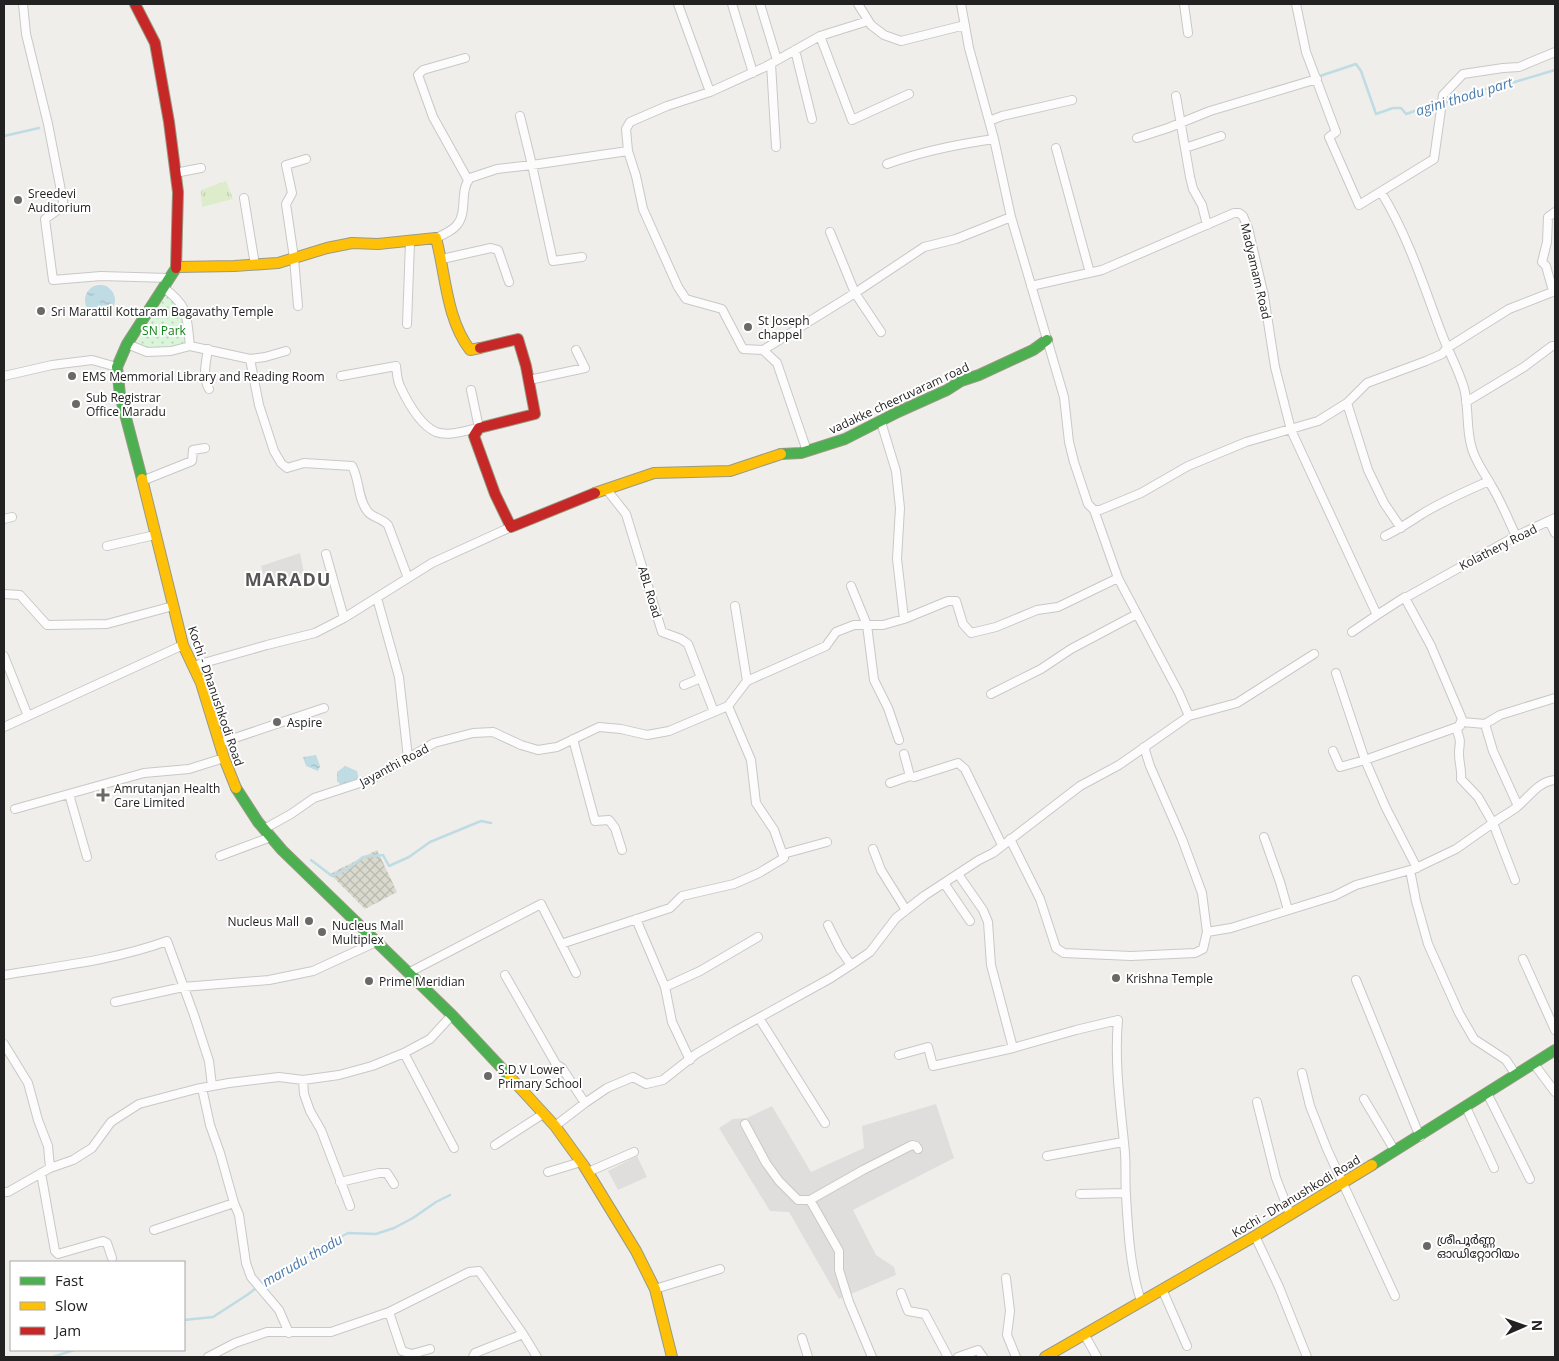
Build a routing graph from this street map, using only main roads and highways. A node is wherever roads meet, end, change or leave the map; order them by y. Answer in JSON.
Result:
{"nodes":[{"id":1,"x":135,"y":4,"type":"edge"},
{"id":2,"x":177,"y":266,"type":"junction"},
{"id":3,"x":1047,"y":340,"type":"road end"},
{"id":4,"x":1555,"y":1050,"type":"edge"},
{"id":5,"x":672,"y":1357,"type":"edge"},
{"id":6,"x":1045,"y":1357,"type":"edge"}],
"edges":[{"from":1,"to":2,"type":"main road"},
{"from":2,"to":3,"type":"main road","name":"vadakke cheeruvaram road"},
{"from":2,"to":5,"type":"main road","name":"Kochi - Dhanushkodi Road"},
{"from":4,"to":6,"type":"main road","name":"Kochi - Dhanushkodi Road"}]}
